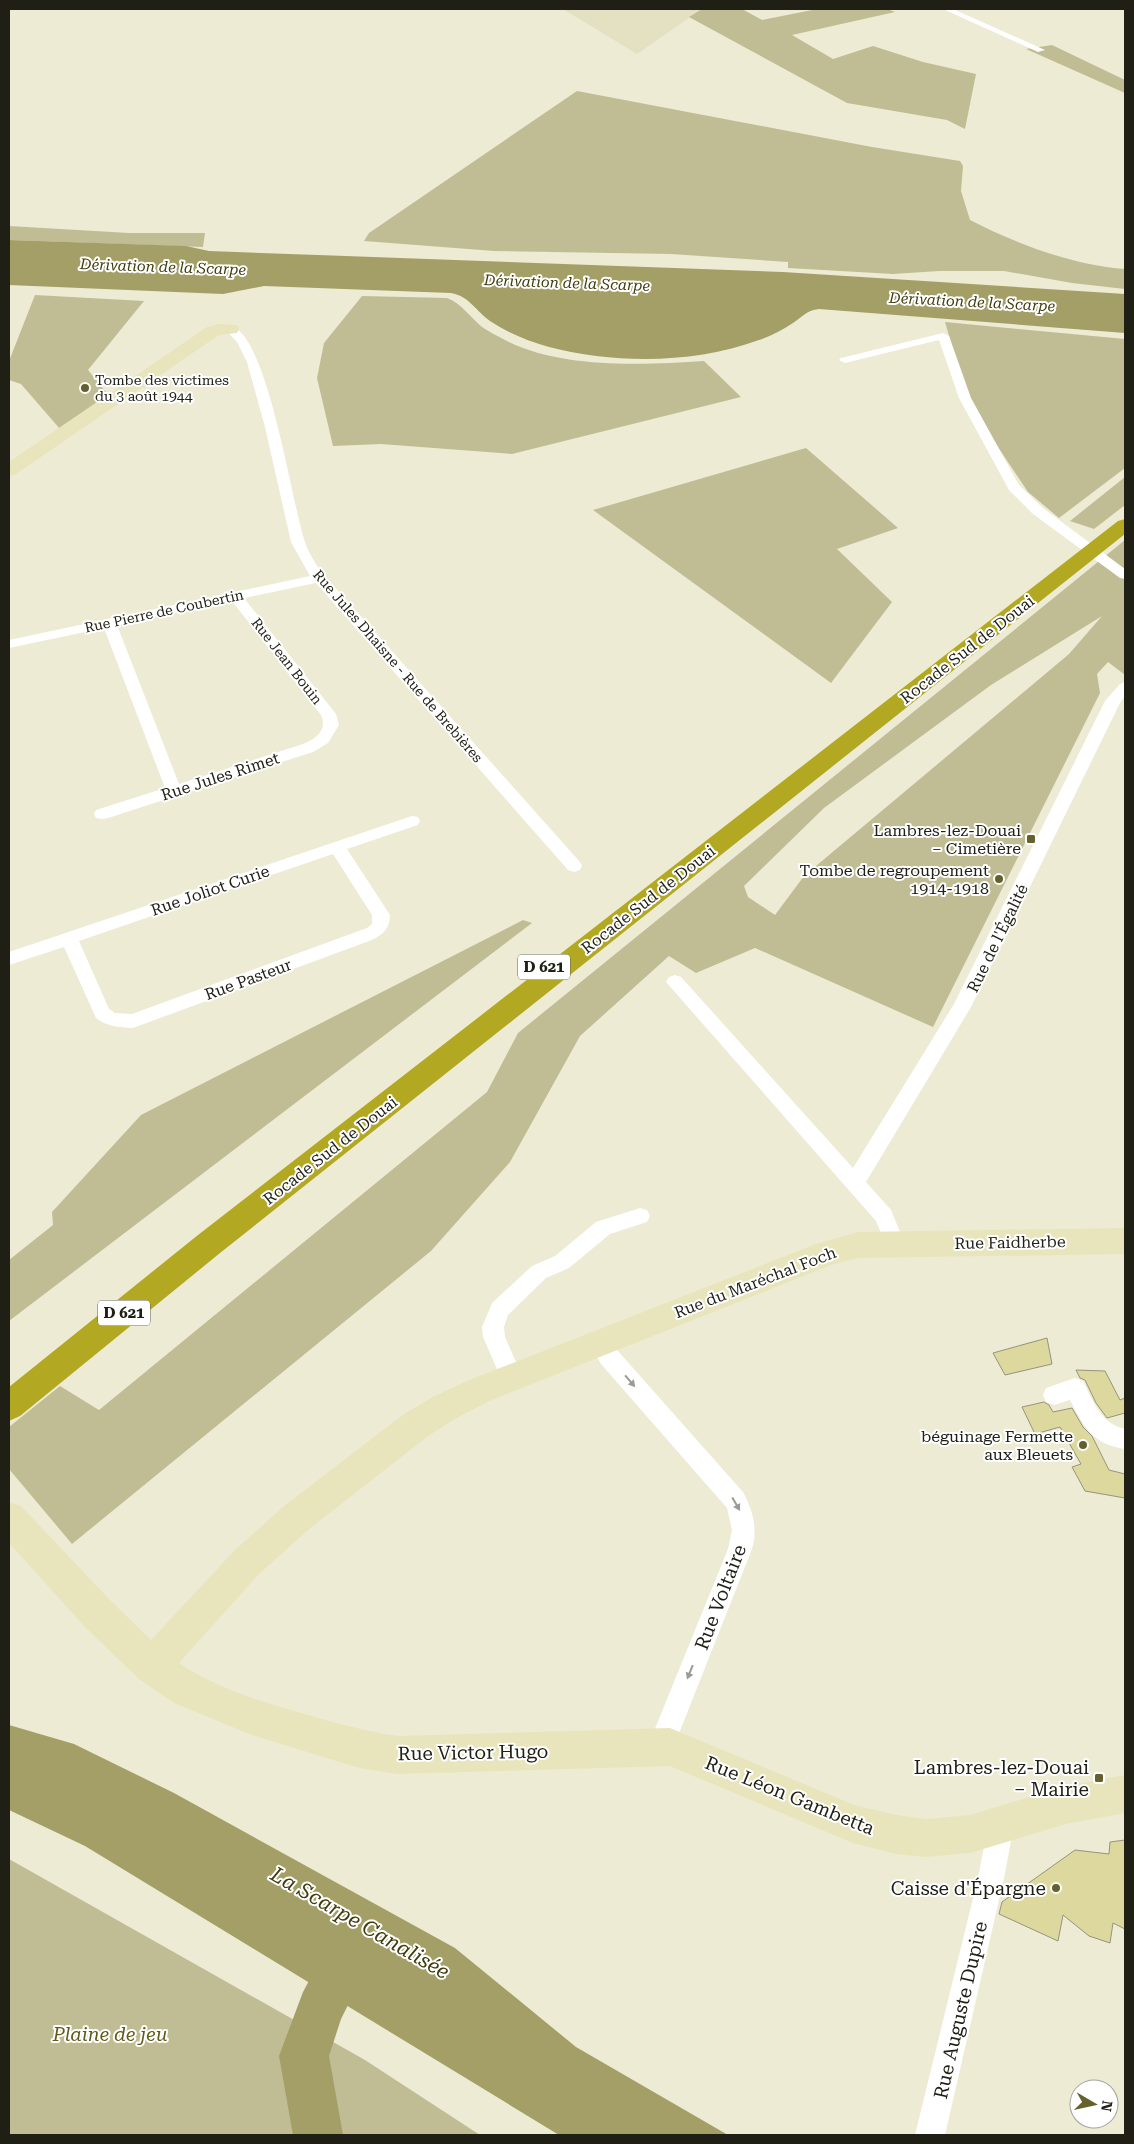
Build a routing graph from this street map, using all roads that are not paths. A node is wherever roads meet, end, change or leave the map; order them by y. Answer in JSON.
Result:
{"nodes":[{"id":1,"x":947,"y":9,"type":"edge"},
{"id":2,"x":1041,"y":50,"type":"dead end"},
{"id":3,"x":231,"y":329,"type":"joint"},
{"id":4,"x":845,"y":360,"type":"dead end"},
{"id":5,"x":9,"y":470,"type":"edge"},
{"id":6,"x":1125,"y":515,"type":"edge"},
{"id":7,"x":1113,"y":531,"type":"edge"},
{"id":8,"x":1125,"y":575,"type":"edge"},
{"id":9,"x":319,"y":578,"type":"junction"},
{"id":10,"x":235,"y":596,"type":"junction"},
{"id":11,"x":109,"y":623,"type":"junction"},
{"id":12,"x":9,"y":644,"type":"edge"},
{"id":13,"x":1125,"y":687,"type":"edge"},
{"id":14,"x":331,"y":728,"type":"joint"},
{"id":15,"x":174,"y":791,"type":"junction"},
{"id":16,"x":102,"y":814,"type":"dead end"},
{"id":17,"x":412,"y":820,"type":"dead end"},
{"id":18,"x":336,"y":846,"type":"junction"},
{"id":19,"x":574,"y":866,"type":"dead end"},
{"id":20,"x":70,"y":938,"type":"junction"},
{"id":21,"x":9,"y":959,"type":"edge"},
{"id":22,"x":675,"y":982,"type":"dead end"},
{"id":23,"x":854,"y":1182,"type":"junction"},
{"id":24,"x":640,"y":1216,"type":"dead end"},
{"id":25,"x":1125,"y":1241,"type":"edge"},
{"id":26,"x":895,"y":1244,"type":"junction"},
{"id":27,"x":600,"y":1343,"type":"junction"},
{"id":28,"x":24,"y":1378,"type":"edge"},
{"id":29,"x":512,"y":1378,"type":"junction"},
{"id":30,"x":1054,"y":1395,"type":"dead end"},
{"id":31,"x":9,"y":1406,"type":"edge"},
{"id":32,"x":1125,"y":1439,"type":"edge"},
{"id":33,"x":9,"y":1518,"type":"edge"},
{"id":34,"x":152,"y":1666,"type":"junction"},
{"id":35,"x":661,"y":1746,"type":"junction"},
{"id":36,"x":1125,"y":1794,"type":"edge"},
{"id":37,"x":1001,"y":1825,"type":"junction"},
{"id":38,"x":930,"y":2135,"type":"edge"}],
"edges":[{"from":1,"to":2,"type":"street"},
{"from":3,"to":5,"type":"street"},
{"from":3,"to":9,"type":"street","name":"Rue Jules Dhaisne - Rue de Brebières"},
{"from":4,"to":8,"type":"street"},
{"from":6,"to":7,"type":"highway","name":"Rocade Sud de Douai","number":"D 621"},
{"from":7,"to":28,"type":"highway","name":"Rocade Sud de Douai","number":"D 621"},
{"from":9,"to":10,"type":"street","name":"Rue Pierre de Coubertin"},
{"from":9,"to":19,"type":"street","name":"Rue Jules Dhaisne - Rue de Brebières"},
{"from":10,"to":11,"type":"street","name":"Rue Pierre de Coubertin"},
{"from":10,"to":14,"type":"street","name":"Rue Jean Bouin"},
{"from":11,"to":12,"type":"street","name":"Rue Pierre de Coubertin"},
{"from":11,"to":15,"type":"street"},
{"from":13,"to":23,"type":"street","name":"Rue de l'Égalité"},
{"from":14,"to":15,"type":"street","name":"Rue Jules Rimet"},
{"from":15,"to":16,"type":"street","name":"Rue Jules Rimet"},
{"from":17,"to":18,"type":"street","name":"Rue Joliot Curie"},
{"from":18,"to":20,"type":"street","name":"Rue Joliot Curie"},
{"from":18,"to":20,"type":"street","name":"Rue Pasteur"},
{"from":20,"to":21,"type":"street","name":"Rue Joliot Curie"},
{"from":22,"to":23,"type":"street"},
{"from":23,"to":26,"type":"street"},
{"from":24,"to":29,"type":"street"},
{"from":25,"to":26,"type":"street","name":"Rue Faidherbe"},
{"from":26,"to":27,"type":"street","name":"Rue du Maréchal Foch"},
{"from":27,"to":29,"type":"street","name":"Rue du Maréchal Foch"},
{"from":27,"to":35,"type":"street","name":"Rue Voltaire","one_way":true},
{"from":28,"to":31,"type":"highway","name":"Rocade Sud de Douai","number":"D 621"},
{"from":29,"to":34,"type":"street","name":"Rue du Maréchal Foch"},
{"from":30,"to":32,"type":"street"},
{"from":33,"to":34,"type":"street","name":"Rue Victor Hugo"},
{"from":34,"to":35,"type":"street","name":"Rue Victor Hugo"},
{"from":35,"to":37,"type":"street","name":"Rue Léon Gambetta"},
{"from":36,"to":37,"type":"street","name":"Rue Léon Gambetta"},
{"from":37,"to":38,"type":"street","name":"Rue Auguste Dupire"}]}
